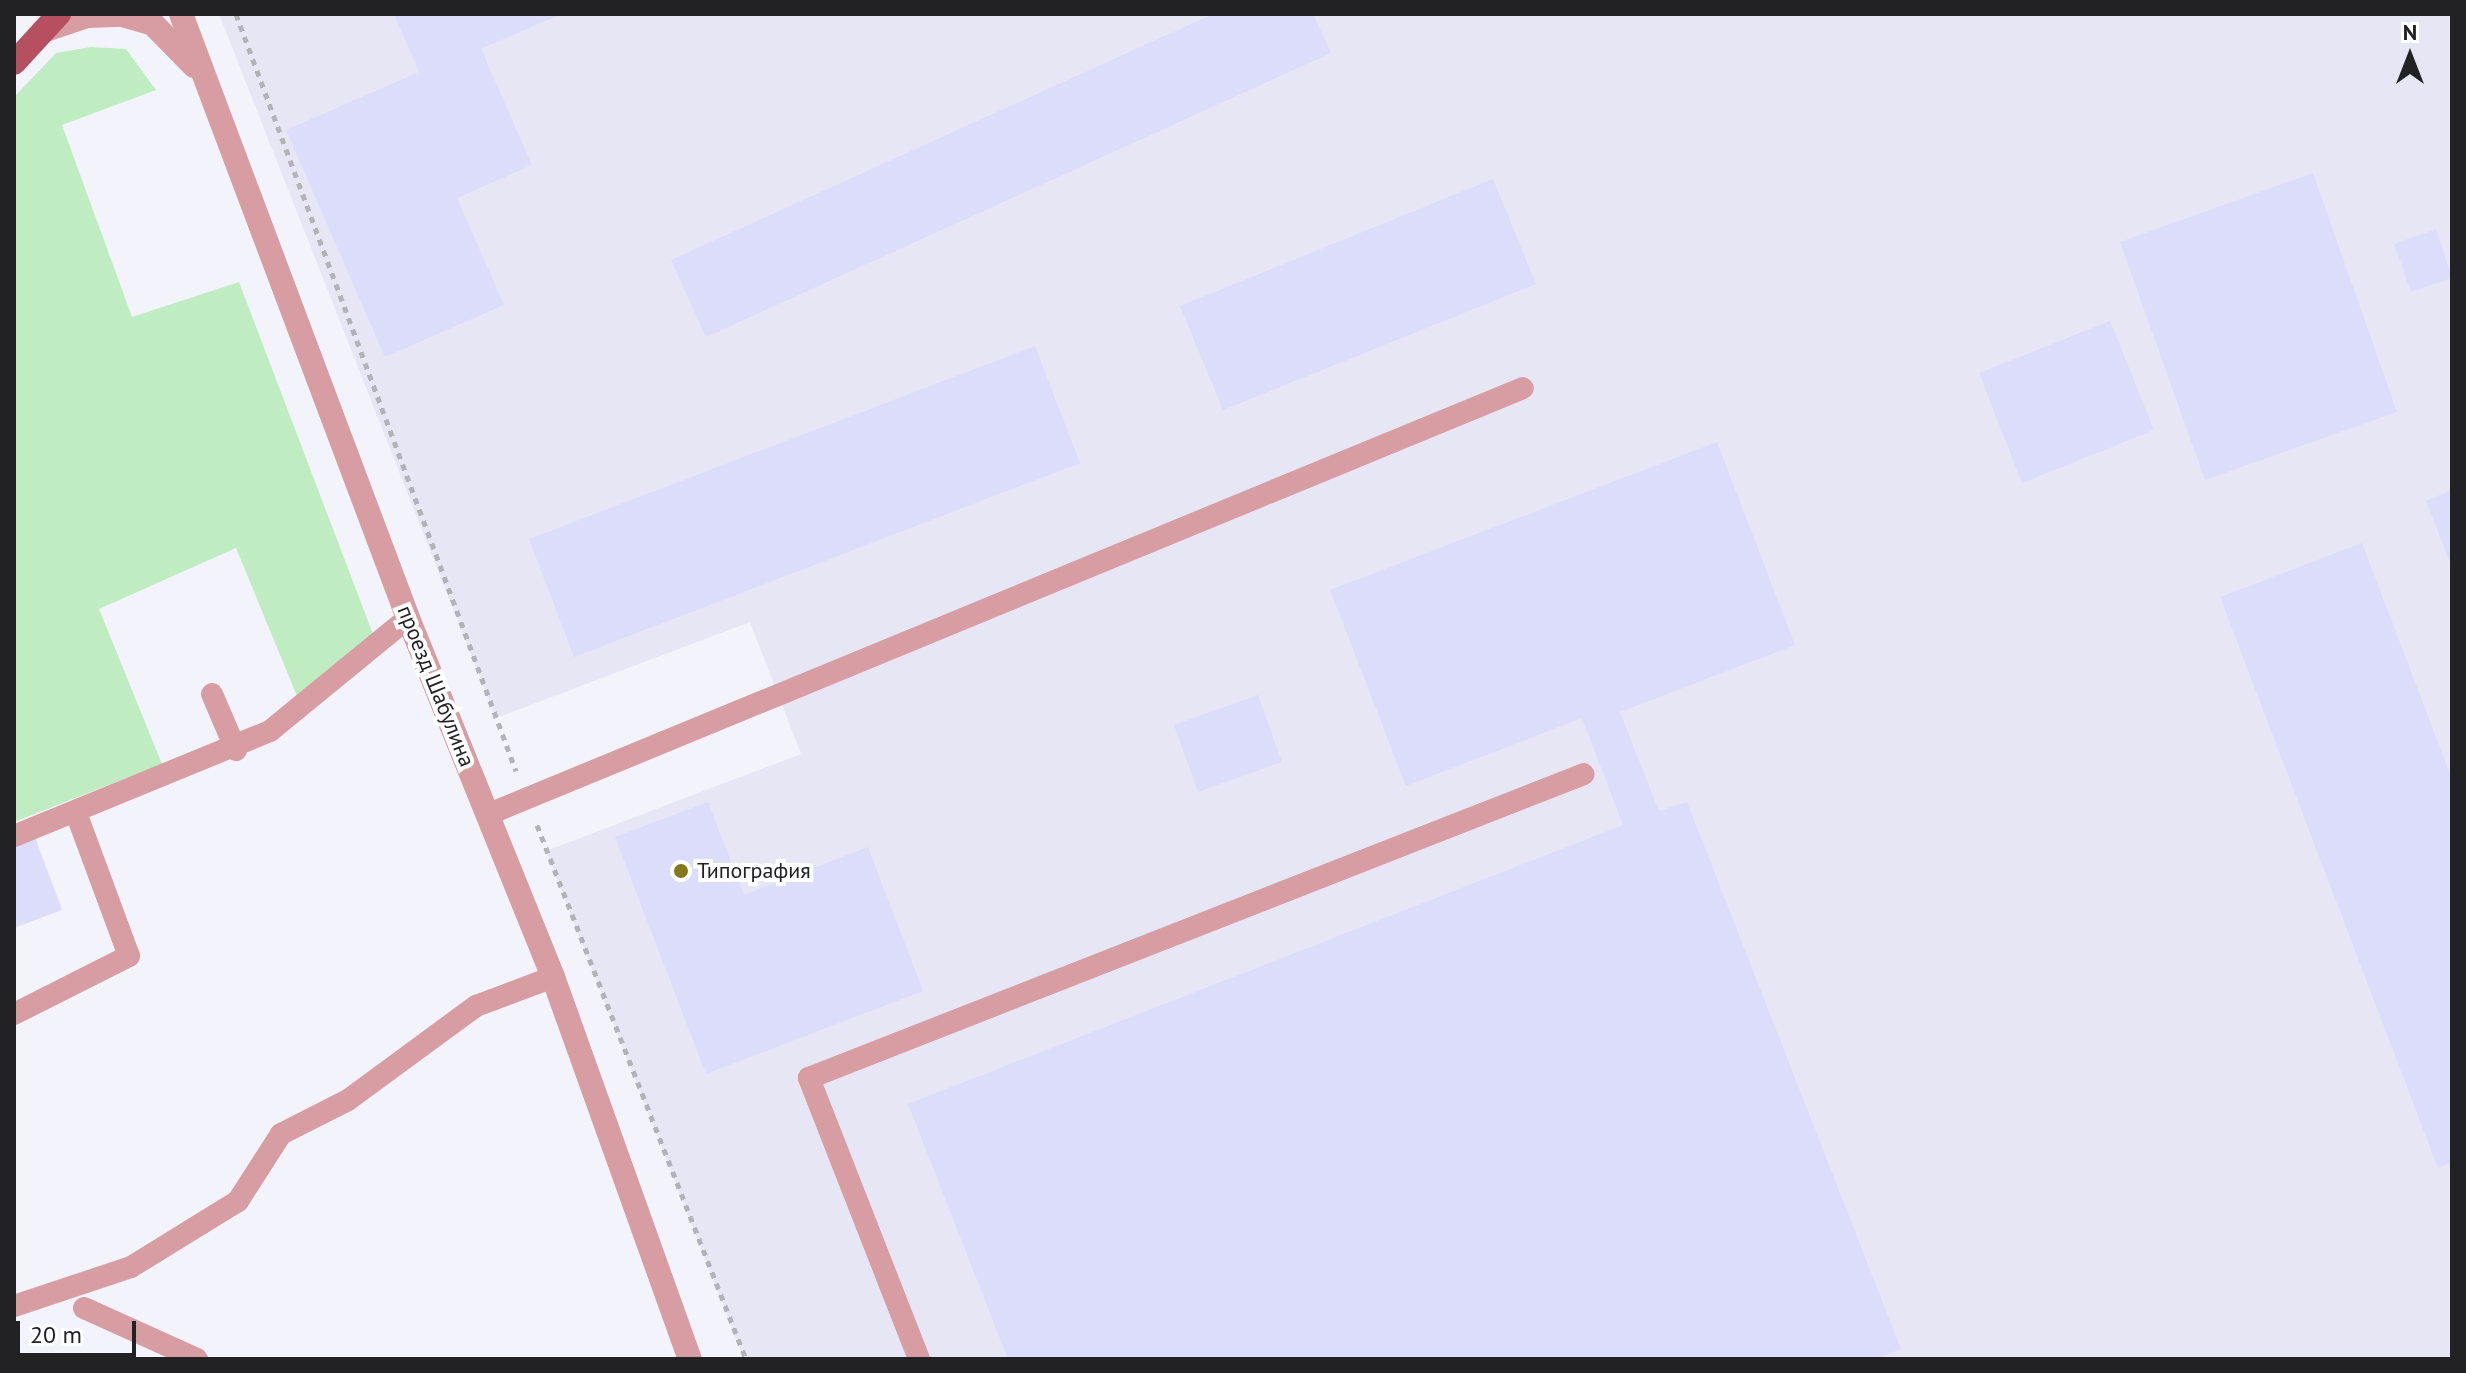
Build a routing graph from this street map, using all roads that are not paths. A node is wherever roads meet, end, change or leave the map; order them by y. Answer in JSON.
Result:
{"nodes":[{"id":1,"x":181,"y":14,"type":"edge"},
{"id":2,"x":51,"y":22,"type":"edge"},
{"id":3,"x":14,"y":63,"type":"edge"},
{"id":4,"x":209,"y":87,"type":"junction"},
{"id":5,"x":1523,"y":388,"type":"dead end"},
{"id":6,"x":408,"y":618,"type":"junction"},
{"id":7,"x":212,"y":694,"type":"dead end"},
{"id":8,"x":236,"y":750,"type":"junction"},
{"id":9,"x":1584,"y":774,"type":"dead end"},
{"id":10,"x":76,"y":813,"type":"junction"},
{"id":11,"x":489,"y":814,"type":"junction"},
{"id":12,"x":14,"y":836,"type":"edge"},
{"id":13,"x":553,"y":977,"type":"junction"},
{"id":14,"x":14,"y":1014,"type":"edge"},
{"id":15,"x":14,"y":1306,"type":"edge"},
{"id":16,"x":84,"y":1308,"type":"dead end"},
{"id":17,"x":197,"y":1359,"type":"edge"},
{"id":18,"x":690,"y":1359,"type":"edge"},
{"id":19,"x":919,"y":1359,"type":"edge"}],
"edges":[{"from":1,"to":4,"type":"street","name":"проезд Шабулина"},
{"from":2,"to":3,"type":"main road"},
{"from":2,"to":4,"type":"street"},
{"from":4,"to":6,"type":"street","name":"проезд Шабулина"},
{"from":5,"to":11,"type":"lane"},
{"from":6,"to":8,"type":"lane"},
{"from":6,"to":11,"type":"street","name":"проезд Шабулина"},
{"from":7,"to":8,"type":"lane"},
{"from":8,"to":10,"type":"lane"},
{"from":9,"to":19,"type":"lane"},
{"from":10,"to":12,"type":"lane"},
{"from":10,"to":14,"type":"lane"},
{"from":11,"to":13,"type":"street","name":"проезд Шабулина"},
{"from":13,"to":15,"type":"lane"},
{"from":13,"to":18,"type":"street","name":"проезд Шабулина"},
{"from":16,"to":17,"type":"lane"}]}
